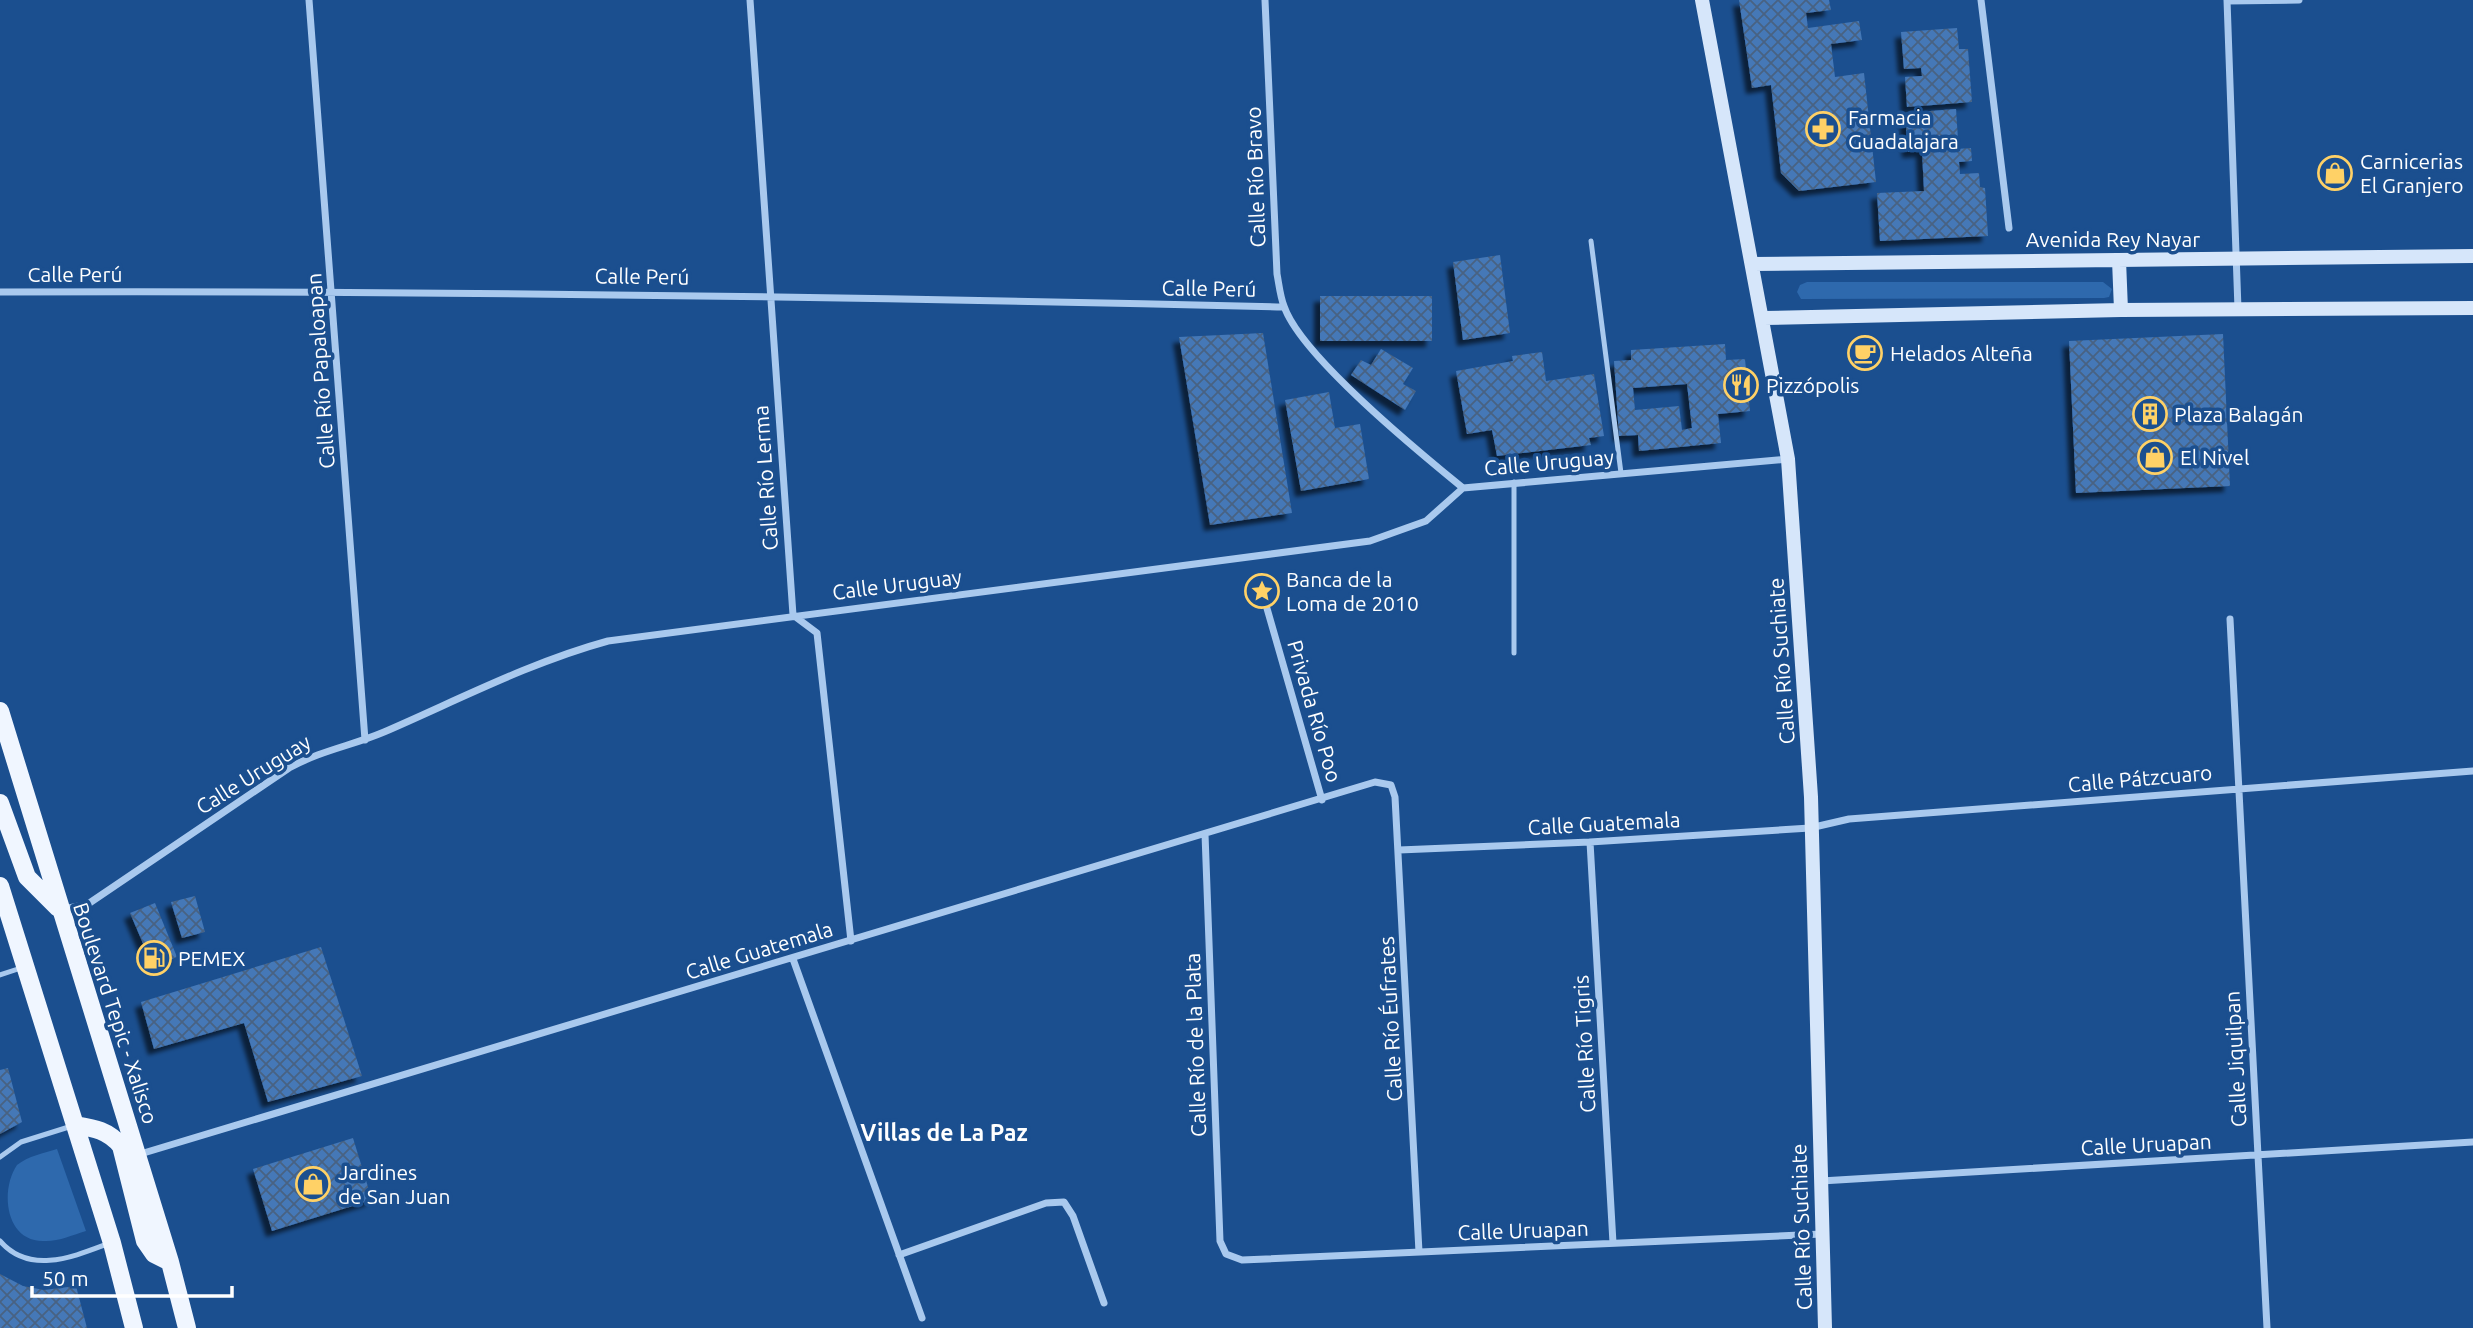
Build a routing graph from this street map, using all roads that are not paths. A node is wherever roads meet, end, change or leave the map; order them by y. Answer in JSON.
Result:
{"nodes":[{"id":1,"x":309,"y":0,"type":"edge"},
{"id":2,"x":750,"y":0,"type":"edge"},
{"id":3,"x":1265,"y":0,"type":"edge"},
{"id":4,"x":1702,"y":0,"type":"edge"},
{"id":5,"x":1981,"y":0,"type":"edge"},
{"id":6,"x":2227,"y":0,"type":"edge"},
{"id":7,"x":2299,"y":0,"type":"edge"},
{"id":8,"x":2009,"y":229,"type":"dead end"},
{"id":9,"x":1591,"y":241,"type":"dead end"},
{"id":10,"x":2473,"y":256,"type":"edge"},
{"id":11,"x":2119,"y":260,"type":"junction"},
{"id":12,"x":2236,"y":260,"type":"junction"},
{"id":13,"x":1753,"y":264,"type":"junction"},
{"id":14,"x":331,"y":290,"type":"junction"},
{"id":15,"x":0,"y":292,"type":"edge"},
{"id":16,"x":769,"y":295,"type":"junction"},
{"id":17,"x":1284,"y":307,"type":"junction"},
{"id":18,"x":2473,"y":308,"type":"edge"},
{"id":19,"x":2238,"y":309,"type":"junction"},
{"id":20,"x":2121,"y":310,"type":"junction"},
{"id":21,"x":1764,"y":318,"type":"junction"},
{"id":22,"x":1788,"y":459,"type":"junction"},
{"id":23,"x":1620,"y":472,"type":"junction"},
{"id":24,"x":1514,"y":482,"type":"junction"},
{"id":25,"x":1463,"y":488,"type":"junction"},
{"id":26,"x":1262,"y":591,"type":"dead end"},
{"id":27,"x":793,"y":615,"type":"junction"},
{"id":28,"x":2230,"y":619,"type":"dead end"},
{"id":29,"x":1514,"y":653,"type":"dead end"},
{"id":30,"x":0,"y":711,"type":"edge"},
{"id":31,"x":365,"y":740,"type":"junction"},
{"id":32,"x":2473,"y":772,"type":"edge"},
{"id":33,"x":1391,"y":785,"type":"joint"},
{"id":34,"x":2237,"y":788,"type":"junction"},
{"id":35,"x":1322,"y":800,"type":"junction"},
{"id":36,"x":0,"y":803,"type":"edge"},
{"id":37,"x":1810,"y":828,"type":"junction"},
{"id":38,"x":1205,"y":834,"type":"junction"},
{"id":39,"x":1590,"y":842,"type":"junction"},
{"id":40,"x":1399,"y":850,"type":"junction"},
{"id":41,"x":0,"y":887,"type":"edge"},
{"id":42,"x":60,"y":910,"type":"junction"},
{"id":43,"x":850,"y":941,"type":"junction"},
{"id":44,"x":793,"y":959,"type":"junction"},
{"id":45,"x":24,"y":967,"type":"junction"},
{"id":46,"x":0,"y":975,"type":"edge"},
{"id":47,"x":75,"y":1125,"type":"junction"},
{"id":48,"x":2473,"y":1142,"type":"edge"},
{"id":49,"x":137,"y":1155,"type":"junction"},
{"id":50,"x":2259,"y":1155,"type":"junction"},
{"id":51,"x":0,"y":1157,"type":"edge"},
{"id":52,"x":1820,"y":1181,"type":"junction"},
{"id":53,"x":1822,"y":1234,"type":"junction"},
{"id":54,"x":0,"y":1241,"type":"edge"},
{"id":55,"x":113,"y":1242,"type":"junction"},
{"id":56,"x":1614,"y":1243,"type":"junction"},
{"id":57,"x":1419,"y":1252,"type":"junction"},
{"id":58,"x":1226,"y":1254,"type":"joint"},
{"id":59,"x":900,"y":1255,"type":"junction"},
{"id":60,"x":170,"y":1262,"type":"junction"},
{"id":61,"x":1104,"y":1303,"type":"dead end"},
{"id":62,"x":922,"y":1318,"type":"dead end"},
{"id":63,"x":134,"y":1328,"type":"edge"},
{"id":64,"x":187,"y":1328,"type":"edge"},
{"id":65,"x":1825,"y":1328,"type":"edge"},
{"id":66,"x":2267,"y":1328,"type":"edge"}],
"edges":[{"from":1,"to":14,"type":"street","name":"Calle Río Papaloapan"},
{"from":2,"to":16,"type":"street","name":"Calle Río Lerma"},
{"from":3,"to":17,"type":"street","name":"Calle Río Bravo"},
{"from":4,"to":13,"type":"main road","name":"Calle Río Suchiate"},
{"from":5,"to":8,"type":"street"},
{"from":6,"to":7,"type":"street"},
{"from":6,"to":12,"type":"street"},
{"from":9,"to":23,"type":"lane"},
{"from":10,"to":12,"type":"main road","name":"Avenida Rey Nayar"},
{"from":11,"to":12,"type":"main road","name":"Avenida Rey Nayar"},
{"from":11,"to":13,"type":"main road","name":"Avenida Rey Nayar"},
{"from":11,"to":20,"type":"main road"},
{"from":12,"to":19,"type":"street"},
{"from":13,"to":21,"type":"main road","name":"Calle Río Suchiate"},
{"from":14,"to":15,"type":"street","name":"Calle Perú"},
{"from":14,"to":16,"type":"street","name":"Calle Perú"},
{"from":14,"to":31,"type":"street","name":"Calle Río Papaloapan"},
{"from":16,"to":17,"type":"street","name":"Calle Perú"},
{"from":16,"to":27,"type":"street","name":"Calle Río Lerma"},
{"from":17,"to":25,"type":"street","name":"Calle Río Bravo"},
{"from":18,"to":19,"type":"main road"},
{"from":19,"to":20,"type":"main road"},
{"from":20,"to":21,"type":"main road"},
{"from":21,"to":22,"type":"main road","name":"Calle Río Suchiate"},
{"from":22,"to":23,"type":"street","name":"Calle Uruguay"},
{"from":22,"to":37,"type":"main road","name":"Calle Río Suchiate"},
{"from":23,"to":24,"type":"street","name":"Calle Uruguay"},
{"from":24,"to":25,"type":"street","name":"Calle Uruguay"},
{"from":24,"to":29,"type":"lane"},
{"from":25,"to":27,"type":"street","name":"Calle Uruguay"},
{"from":26,"to":35,"type":"street","name":"Privada Río Poo"},
{"from":27,"to":31,"type":"street","name":"Calle Uruguay"},
{"from":27,"to":43,"type":"street"},
{"from":28,"to":34,"type":"street","name":"Calle Jiquilpan"},
{"from":30,"to":42,"type":"main road","name":"Boulevard Tepic - Xalisco"},
{"from":31,"to":42,"type":"street","name":"Calle Uruguay"},
{"from":32,"to":34,"type":"street","name":"Calle Pátzcuaro"},
{"from":33,"to":35,"type":"street","name":"Calle Guatemala"},
{"from":33,"to":40,"type":"street","name":"Calle Río Éufrates"},
{"from":34,"to":37,"type":"street","name":"Calle Pátzcuaro"},
{"from":34,"to":50,"type":"street","name":"Calle Jiquilpan"},
{"from":35,"to":38,"type":"street","name":"Calle Guatemala"},
{"from":36,"to":42,"type":"main road"},
{"from":37,"to":39,"type":"street","name":"Calle Guatemala"},
{"from":37,"to":52,"type":"main road","name":"Calle Río Suchiate"},
{"from":38,"to":43,"type":"street","name":"Calle Guatemala"},
{"from":38,"to":58,"type":"street","name":"Calle Río de la Plata"},
{"from":39,"to":40,"type":"street","name":"Calle Guatemala"},
{"from":39,"to":56,"type":"street","name":"Calle Río Tigris"},
{"from":40,"to":57,"type":"street","name":"Calle Río Éufrates"},
{"from":41,"to":45,"type":"main road"},
{"from":42,"to":49,"type":"main road","name":"Boulevard Tepic - Xalisco"},
{"from":43,"to":44,"type":"street","name":"Calle Guatemala"},
{"from":44,"to":49,"type":"street","name":"Calle Guatemala"},
{"from":44,"to":59,"type":"street"},
{"from":45,"to":46,"type":"lane"},
{"from":45,"to":47,"type":"main road"},
{"from":47,"to":51,"type":"lane"},
{"from":47,"to":55,"type":"main road"},
{"from":47,"to":60,"type":"main road"},
{"from":48,"to":50,"type":"street","name":"Calle Uruapan"},
{"from":49,"to":60,"type":"main road","name":"Boulevard Tepic - Xalisco"},
{"from":50,"to":52,"type":"street","name":"Calle Uruapan"},
{"from":50,"to":66,"type":"street","name":"Calle Jiquilpan"},
{"from":52,"to":53,"type":"main road","name":"Calle Río Suchiate"},
{"from":53,"to":56,"type":"street","name":"Calle Uruapan"},
{"from":53,"to":65,"type":"main road","name":"Calle Río Suchiate"},
{"from":54,"to":55,"type":"lane"},
{"from":55,"to":63,"type":"main road"},
{"from":56,"to":57,"type":"street","name":"Calle Uruapan"},
{"from":57,"to":58,"type":"street","name":"Calle Uruapan"},
{"from":59,"to":61,"type":"street"},
{"from":59,"to":62,"type":"street"},
{"from":60,"to":64,"type":"main road","name":"Boulevard Tepic - Xalisco"}]}
